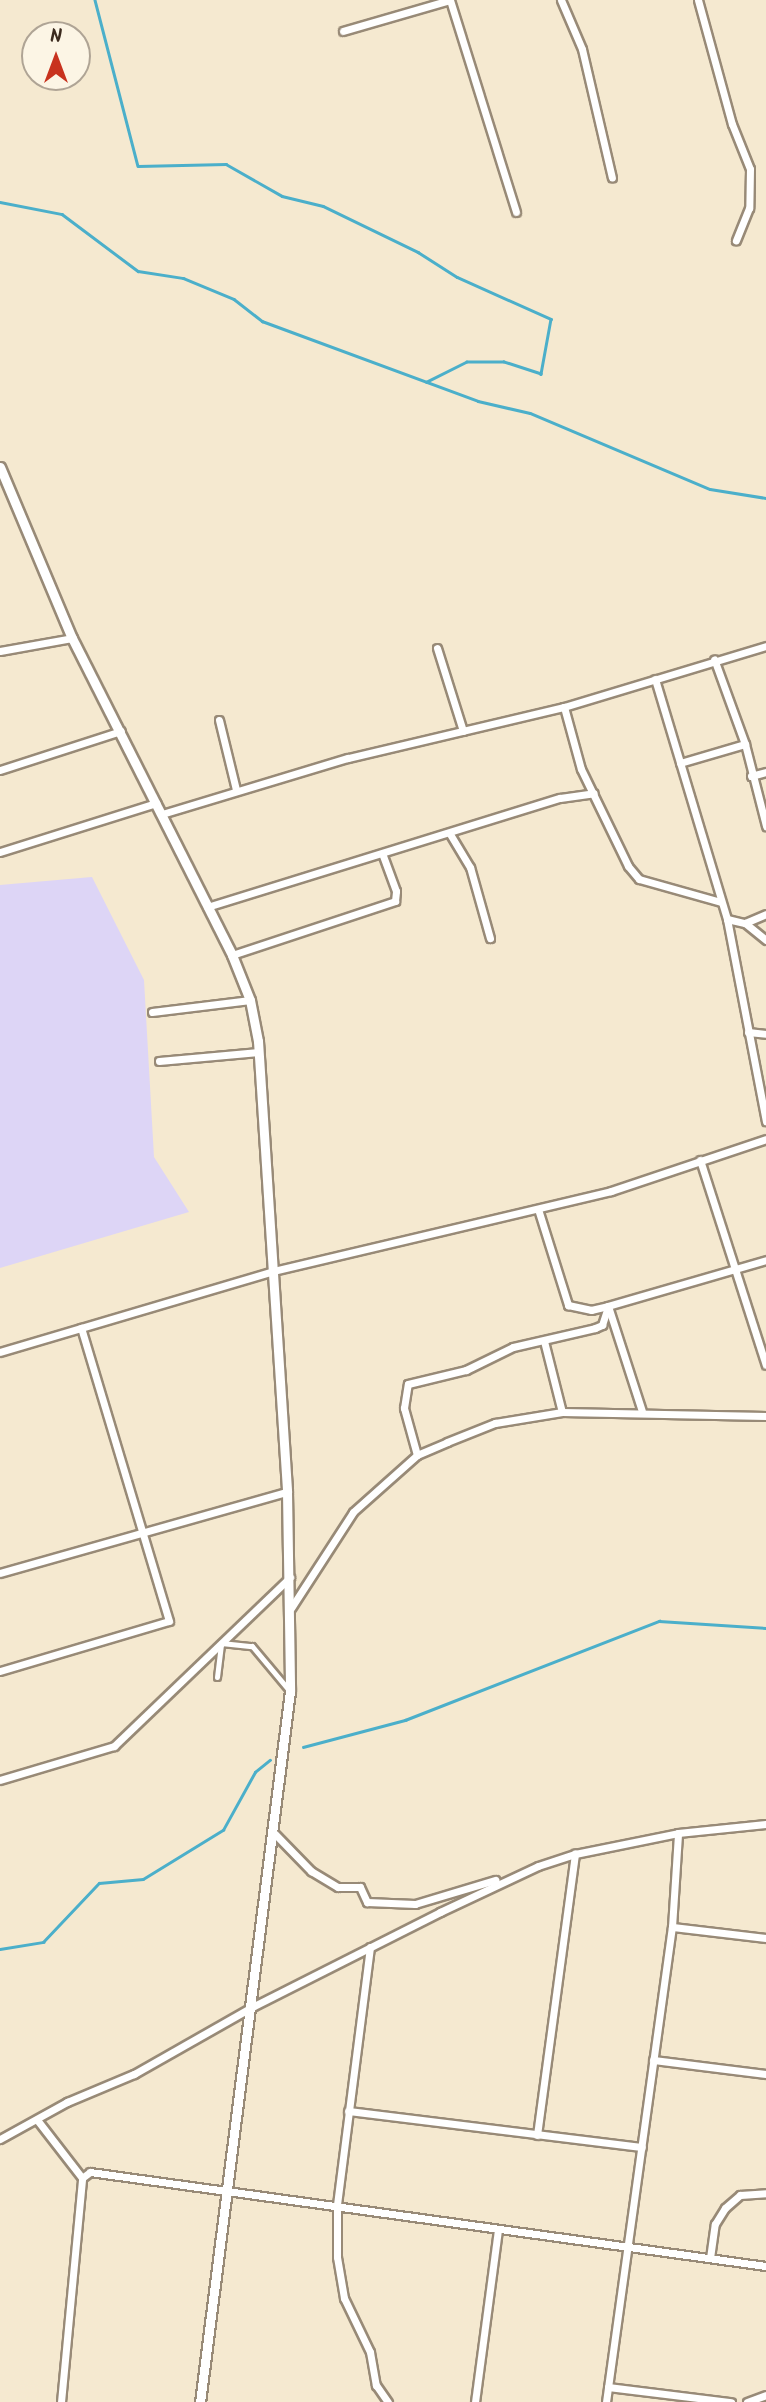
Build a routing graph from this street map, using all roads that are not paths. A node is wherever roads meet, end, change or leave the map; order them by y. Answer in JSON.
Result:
{"nodes":[{"id":1,"x":450,"y":0,"type":"edge"},
{"id":2,"x":561,"y":0,"type":"edge"},
{"id":3,"x":698,"y":0,"type":"edge"},
{"id":4,"x":343,"y":32,"type":"dead end"},
{"id":5,"x":612,"y":178,"type":"dead end"},
{"id":6,"x":516,"y":212,"type":"dead end"},
{"id":7,"x":736,"y":240,"type":"dead end"},
{"id":8,"x":0,"y":467,"type":"edge"},
{"id":9,"x":2,"y":482,"type":"edge"},
{"id":10,"x":72,"y":638,"type":"junction"},
{"id":11,"x":766,"y":647,"type":"edge"},
{"id":12,"x":437,"y":648,"type":"dead end"},
{"id":13,"x":0,"y":651,"type":"edge"},
{"id":14,"x":715,"y":659,"type":"junction"},
{"id":15,"x":655,"y":679,"type":"junction"},
{"id":16,"x":564,"y":707,"type":"junction"},
{"id":17,"x":219,"y":720,"type":"dead end"},
{"id":18,"x":463,"y":730,"type":"junction"},
{"id":19,"x":121,"y":731,"type":"junction"},
{"id":20,"x":745,"y":744,"type":"junction"},
{"id":21,"x":680,"y":763,"type":"junction"},
{"id":22,"x":0,"y":770,"type":"edge"},
{"id":23,"x":766,"y":772,"type":"edge"},
{"id":24,"x":751,"y":776,"type":"junction"},
{"id":25,"x":236,"y":790,"type":"junction"},
{"id":26,"x":594,"y":793,"type":"junction"},
{"id":27,"x":156,"y":803,"type":"junction"},
{"id":28,"x":162,"y":814,"type":"junction"},
{"id":29,"x":766,"y":826,"type":"edge"},
{"id":30,"x":450,"y":834,"type":"junction"},
{"id":31,"x":0,"y":852,"type":"edge"},
{"id":32,"x":382,"y":853,"type":"junction"},
{"id":33,"x":721,"y":902,"type":"junction"},
{"id":34,"x":207,"y":906,"type":"junction"},
{"id":35,"x":766,"y":915,"type":"edge"},
{"id":36,"x":727,"y":919,"type":"junction"},
{"id":37,"x":745,"y":923,"type":"junction"},
{"id":38,"x":490,"y":938,"type":"dead end"},
{"id":39,"x":766,"y":940,"type":"edge"},
{"id":40,"x":232,"y":955,"type":"junction"},
{"id":41,"x":250,"y":1000,"type":"junction"},
{"id":42,"x":152,"y":1012,"type":"dead end"},
{"id":43,"x":748,"y":1032,"type":"junction"},
{"id":44,"x":766,"y":1034,"type":"edge"},
{"id":45,"x":259,"y":1052,"type":"junction"},
{"id":46,"x":159,"y":1061,"type":"dead end"},
{"id":47,"x":766,"y":1121,"type":"edge"},
{"id":48,"x":766,"y":1139,"type":"edge"},
{"id":49,"x":699,"y":1160,"type":"junction"},
{"id":50,"x":538,"y":1209,"type":"junction"},
{"id":51,"x":766,"y":1260,"type":"edge"},
{"id":52,"x":738,"y":1268,"type":"junction"},
{"id":53,"x":273,"y":1271,"type":"junction"},
{"id":54,"x":608,"y":1306,"type":"junction"},
{"id":55,"x":81,"y":1328,"type":"junction"},
{"id":56,"x":544,"y":1340,"type":"junction"},
{"id":57,"x":0,"y":1352,"type":"edge"},
{"id":58,"x":766,"y":1365,"type":"edge"},
{"id":59,"x":642,"y":1411,"type":"junction"},
{"id":60,"x":562,"y":1412,"type":"junction"},
{"id":61,"x":766,"y":1416,"type":"edge"},
{"id":62,"x":417,"y":1455,"type":"junction"},
{"id":63,"x":287,"y":1492,"type":"junction"},
{"id":64,"x":145,"y":1533,"type":"junction"},
{"id":65,"x":0,"y":1560,"type":"edge"},
{"id":66,"x":2,"y":1572,"type":"edge"},
{"id":67,"x":290,"y":1577,"type":"junction"},
{"id":68,"x":291,"y":1608,"type":"junction"},
{"id":69,"x":0,"y":1671,"type":"edge"},
{"id":70,"x":217,"y":1677,"type":"dead end"},
{"id":71,"x":290,"y":1691,"type":"junction"},
{"id":72,"x":0,"y":1780,"type":"edge"},
{"id":73,"x":766,"y":1824,"type":"edge"},
{"id":74,"x":678,"y":1833,"type":"junction"},
{"id":75,"x":275,"y":1834,"type":"junction"},
{"id":76,"x":575,"y":1854,"type":"junction"},
{"id":77,"x":528,"y":1871,"type":"junction"},
{"id":78,"x":672,"y":1927,"type":"junction"},
{"id":79,"x":766,"y":1938,"type":"edge"},
{"id":80,"x":370,"y":1947,"type":"junction"},
{"id":81,"x":252,"y":2007,"type":"junction"},
{"id":82,"x":653,"y":2060,"type":"junction"},
{"id":83,"x":766,"y":2074,"type":"edge"},
{"id":84,"x":348,"y":2111,"type":"junction"},
{"id":85,"x":38,"y":2121,"type":"junction"},
{"id":86,"x":537,"y":2135,"type":"junction"},
{"id":87,"x":0,"y":2138,"type":"edge"},
{"id":88,"x":642,"y":2147,"type":"junction"},
{"id":89,"x":82,"y":2178,"type":"junction"},
{"id":90,"x":228,"y":2193,"type":"junction"},
{"id":91,"x":766,"y":2193,"type":"edge"},
{"id":92,"x":337,"y":2205,"type":"junction"},
{"id":93,"x":498,"y":2230,"type":"junction"},
{"id":94,"x":627,"y":2245,"type":"junction"},
{"id":95,"x":710,"y":2258,"type":"junction"},
{"id":96,"x":766,"y":2266,"type":"edge"},
{"id":97,"x":608,"y":2387,"type":"junction"},
{"id":98,"x":766,"y":2395,"type":"edge"},
{"id":99,"x":61,"y":2402,"type":"edge"},
{"id":100,"x":200,"y":2402,"type":"edge"},
{"id":101,"x":388,"y":2402,"type":"edge"},
{"id":102,"x":475,"y":2402,"type":"edge"},
{"id":103,"x":606,"y":2402,"type":"edge"},
{"id":104,"x":731,"y":2402,"type":"edge"},
{"id":105,"x":747,"y":2402,"type":"edge"}],
"edges":[{"from":1,"to":4,"type":"street"},
{"from":1,"to":6,"type":"street"},
{"from":2,"to":5,"type":"street"},
{"from":3,"to":7,"type":"street"},
{"from":8,"to":9,"type":"street"},
{"from":9,"to":10,"type":"street"},
{"from":10,"to":13,"type":"street"},
{"from":10,"to":19,"type":"street"},
{"from":11,"to":14,"type":"street"},
{"from":12,"to":18,"type":"street"},
{"from":14,"to":15,"type":"street"},
{"from":14,"to":20,"type":"street"},
{"from":15,"to":16,"type":"street"},
{"from":15,"to":21,"type":"street"},
{"from":16,"to":18,"type":"street"},
{"from":16,"to":26,"type":"street"},
{"from":17,"to":25,"type":"street"},
{"from":18,"to":25,"type":"street"},
{"from":19,"to":22,"type":"street"},
{"from":19,"to":27,"type":"street"},
{"from":20,"to":21,"type":"street"},
{"from":20,"to":24,"type":"street"},
{"from":21,"to":33,"type":"street"},
{"from":23,"to":24,"type":"street"},
{"from":24,"to":29,"type":"street"},
{"from":25,"to":28,"type":"street"},
{"from":26,"to":30,"type":"street"},
{"from":26,"to":33,"type":"street"},
{"from":27,"to":28,"type":"street"},
{"from":27,"to":31,"type":"street"},
{"from":28,"to":34,"type":"street"},
{"from":30,"to":32,"type":"street"},
{"from":30,"to":38,"type":"street"},
{"from":32,"to":34,"type":"street"},
{"from":32,"to":40,"type":"street"},
{"from":33,"to":36,"type":"street"},
{"from":34,"to":40,"type":"street"},
{"from":35,"to":37,"type":"street"},
{"from":36,"to":37,"type":"street"},
{"from":36,"to":43,"type":"street"},
{"from":37,"to":39,"type":"street"},
{"from":40,"to":41,"type":"street"},
{"from":41,"to":42,"type":"street"},
{"from":41,"to":45,"type":"street"},
{"from":43,"to":44,"type":"street"},
{"from":43,"to":47,"type":"street"},
{"from":45,"to":46,"type":"street"},
{"from":45,"to":53,"type":"street"},
{"from":48,"to":49,"type":"street"},
{"from":49,"to":50,"type":"street"},
{"from":49,"to":52,"type":"street"},
{"from":50,"to":53,"type":"street"},
{"from":50,"to":54,"type":"street"},
{"from":51,"to":52,"type":"street"},
{"from":52,"to":54,"type":"street"},
{"from":52,"to":58,"type":"street"},
{"from":53,"to":55,"type":"street"},
{"from":53,"to":63,"type":"street"},
{"from":54,"to":56,"type":"street"},
{"from":54,"to":59,"type":"street"},
{"from":55,"to":57,"type":"street"},
{"from":55,"to":64,"type":"street"},
{"from":56,"to":60,"type":"street"},
{"from":56,"to":62,"type":"street"},
{"from":59,"to":60,"type":"street"},
{"from":59,"to":61,"type":"street"},
{"from":60,"to":62,"type":"street"},
{"from":62,"to":68,"type":"street"},
{"from":63,"to":64,"type":"street"},
{"from":63,"to":67,"type":"street"},
{"from":64,"to":66,"type":"street"},
{"from":64,"to":69,"type":"street"},
{"from":65,"to":66,"type":"street"},
{"from":67,"to":68,"type":"street"},
{"from":67,"to":72,"type":"street"},
{"from":68,"to":71,"type":"street"},
{"from":70,"to":71,"type":"street"},
{"from":71,"to":75,"type":"street"},
{"from":73,"to":74,"type":"street"},
{"from":74,"to":76,"type":"street"},
{"from":74,"to":78,"type":"street"},
{"from":75,"to":77,"type":"street"},
{"from":75,"to":81,"type":"street"},
{"from":76,"to":77,"type":"street"},
{"from":76,"to":86,"type":"street"},
{"from":77,"to":80,"type":"street"},
{"from":78,"to":79,"type":"street"},
{"from":78,"to":82,"type":"street"},
{"from":80,"to":81,"type":"street"},
{"from":80,"to":84,"type":"street"},
{"from":81,"to":85,"type":"street"},
{"from":81,"to":90,"type":"street"},
{"from":82,"to":83,"type":"street"},
{"from":82,"to":88,"type":"street"},
{"from":84,"to":86,"type":"street"},
{"from":84,"to":92,"type":"street"},
{"from":85,"to":87,"type":"street"},
{"from":85,"to":89,"type":"street"},
{"from":86,"to":88,"type":"street"},
{"from":88,"to":94,"type":"street"},
{"from":89,"to":90,"type":"street"},
{"from":89,"to":99,"type":"street"},
{"from":90,"to":92,"type":"street"},
{"from":90,"to":100,"type":"street"},
{"from":91,"to":95,"type":"street"},
{"from":92,"to":93,"type":"street"},
{"from":92,"to":101,"type":"street"},
{"from":93,"to":94,"type":"street"},
{"from":93,"to":102,"type":"street"},
{"from":94,"to":95,"type":"street"},
{"from":94,"to":97,"type":"street"},
{"from":95,"to":96,"type":"street"},
{"from":97,"to":103,"type":"street"},
{"from":97,"to":104,"type":"street"},
{"from":98,"to":105,"type":"street"}]}
